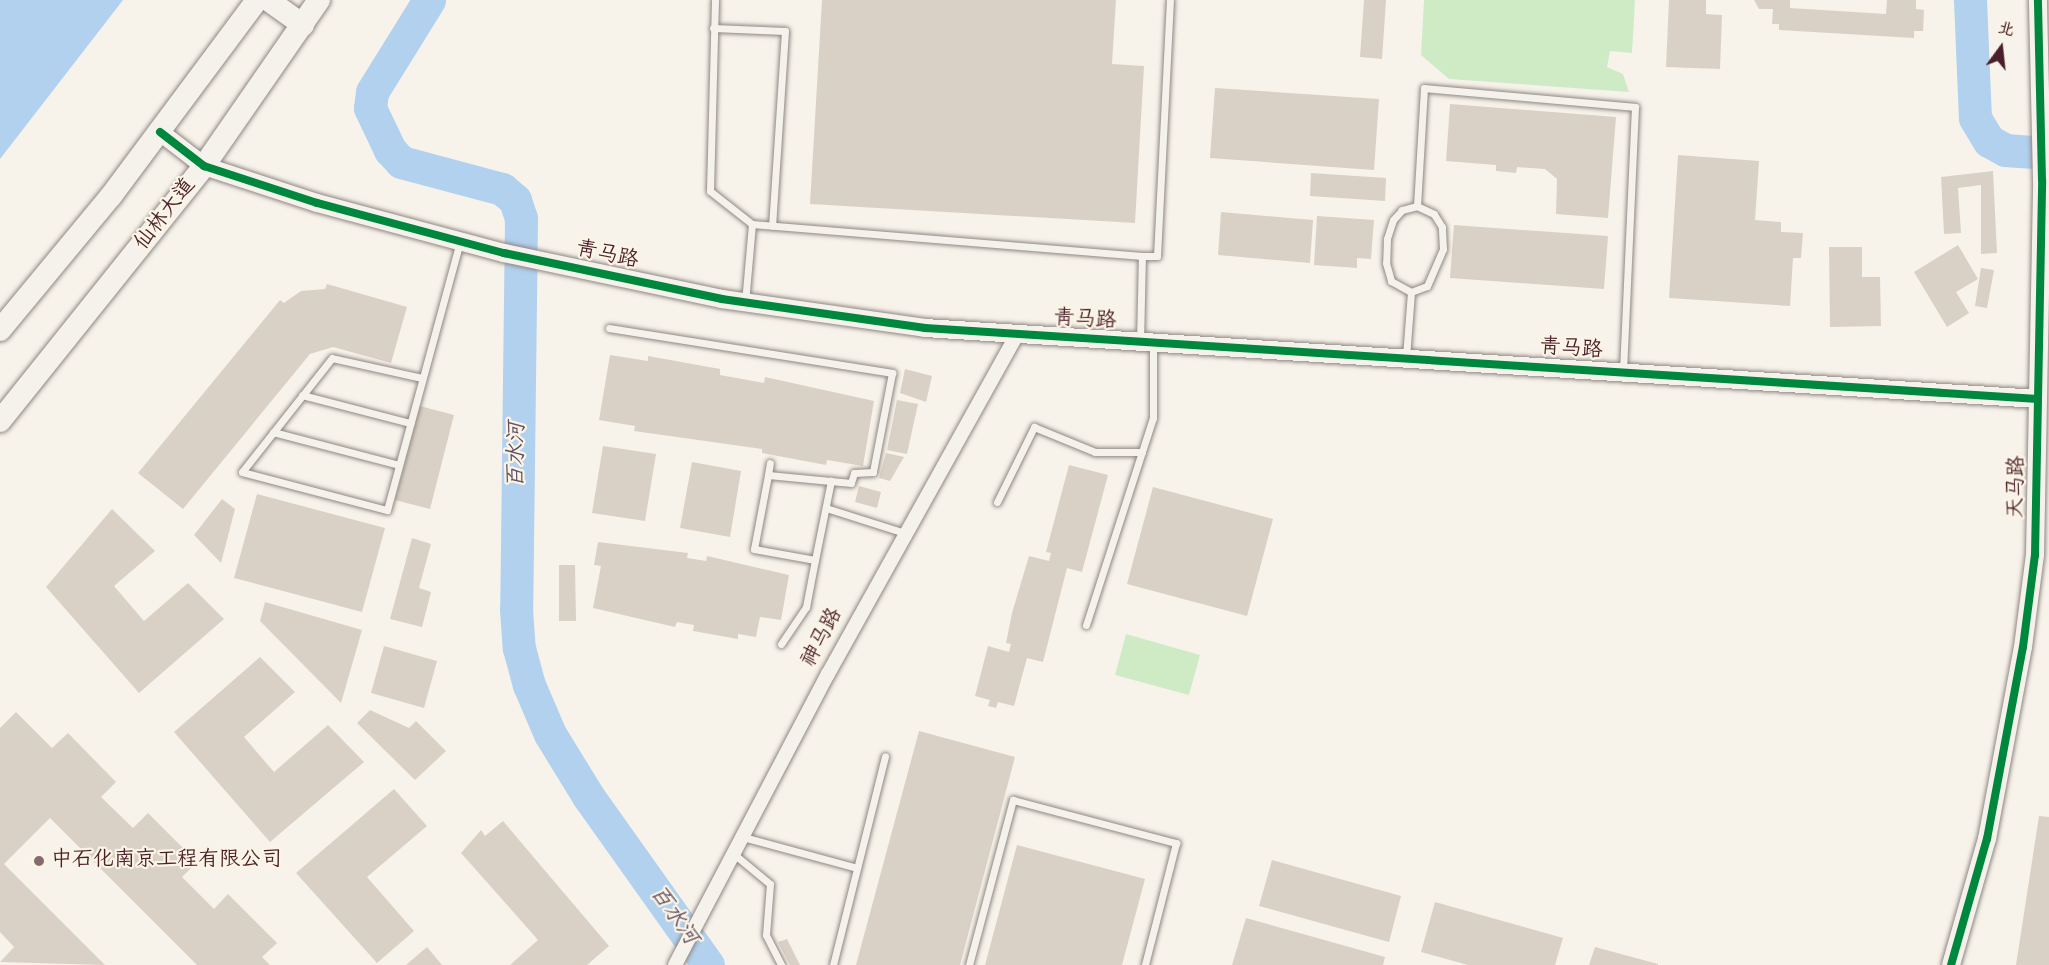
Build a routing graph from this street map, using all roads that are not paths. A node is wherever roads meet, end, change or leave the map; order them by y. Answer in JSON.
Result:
{"nodes":[{"id":1,"x":257,"y":0,"type":"edge"},
{"id":2,"x":268,"y":0,"type":"edge"},
{"id":3,"x":319,"y":0,"type":"edge"},
{"id":4,"x":715,"y":0,"type":"edge"},
{"id":5,"x":1170,"y":0,"type":"edge"},
{"id":6,"x":2038,"y":0,"type":"edge"},
{"id":7,"x":303,"y":25,"type":"junction"},
{"id":8,"x":713,"y":28,"type":"junction"},
{"id":9,"x":160,"y":132,"type":"junction"},
{"id":10,"x":204,"y":166,"type":"junction"},
{"id":11,"x":1417,"y":206,"type":"junction"},
{"id":12,"x":752,"y":224,"type":"junction"},
{"id":13,"x":772,"y":226,"type":"junction"},
{"id":14,"x":460,"y":242,"type":"junction"},
{"id":15,"x":1142,"y":256,"type":"junction"},
{"id":16,"x":1412,"y":292,"type":"junction"},
{"id":17,"x":745,"y":302,"type":"junction"},
{"id":18,"x":609,"y":328,"type":"dead end"},
{"id":19,"x":0,"y":330,"type":"edge"},
{"id":20,"x":1016,"y":336,"type":"junction"},
{"id":21,"x":1147,"y":343,"type":"junction"},
{"id":22,"x":1406,"y":357,"type":"junction"},
{"id":23,"x":1623,"y":371,"type":"junction"},
{"id":24,"x":422,"y":378,"type":"junction"},
{"id":25,"x":302,"y":395,"type":"junction"},
{"id":26,"x":2038,"y":399,"type":"junction"},
{"id":27,"x":0,"y":421,"type":"edge"},
{"id":28,"x":410,"y":423,"type":"junction"},
{"id":29,"x":273,"y":432,"type":"junction"},
{"id":30,"x":1142,"y":452,"type":"junction"},
{"id":31,"x":770,"y":463,"type":"dead end"},
{"id":32,"x":399,"y":465,"type":"junction"},
{"id":33,"x":768,"y":475,"type":"junction"},
{"id":34,"x":831,"y":481,"type":"junction"},
{"id":35,"x":997,"y":502,"type":"dead end"},
{"id":36,"x":826,"y":508,"type":"junction"},
{"id":37,"x":905,"y":533,"type":"junction"},
{"id":38,"x":815,"y":560,"type":"junction"},
{"id":39,"x":1086,"y":626,"type":"dead end"},
{"id":40,"x":781,"y":644,"type":"dead end"},
{"id":41,"x":885,"y":756,"type":"dead end"},
{"id":42,"x":743,"y":837,"type":"junction"},
{"id":43,"x":735,"y":855,"type":"junction"},
{"id":44,"x":857,"y":868,"type":"junction"},
{"id":45,"x":676,"y":963,"type":"edge"},
{"id":46,"x":781,"y":965,"type":"edge"},
{"id":47,"x":833,"y":965,"type":"edge"},
{"id":48,"x":969,"y":965,"type":"edge"},
{"id":49,"x":1145,"y":965,"type":"edge"},
{"id":50,"x":1951,"y":965,"type":"edge"}],
"edges":[{"from":1,"to":9,"type":"main road"},
{"from":2,"to":7,"type":"main road"},
{"from":3,"to":7,"type":"main road","name":"仙林大道"},
{"from":4,"to":8,"type":"lane"},
{"from":5,"to":15,"type":"lane"},
{"from":6,"to":26,"type":"street","name":"天马路"},
{"from":7,"to":10,"type":"main road","name":"仙林大道"},
{"from":8,"to":12,"type":"lane"},
{"from":8,"to":13,"type":"lane"},
{"from":9,"to":10,"type":"street","name":"青马路"},
{"from":9,"to":19,"type":"main road"},
{"from":10,"to":14,"type":"street","name":"青马路"},
{"from":10,"to":27,"type":"main road","name":"仙林大道"},
{"from":11,"to":16,"type":"lane"},
{"from":11,"to":16,"type":"lane"},
{"from":11,"to":23,"type":"lane"},
{"from":12,"to":13,"type":"lane"},
{"from":12,"to":17,"type":"lane"},
{"from":13,"to":15,"type":"lane"},
{"from":14,"to":17,"type":"street","name":"青马路"},
{"from":14,"to":24,"type":"lane"},
{"from":15,"to":21,"type":"lane"},
{"from":16,"to":22,"type":"lane"},
{"from":17,"to":20,"type":"street","name":"青马路"},
{"from":18,"to":34,"type":"lane"},
{"from":20,"to":21,"type":"street","name":"青马路"},
{"from":20,"to":37,"type":"street","name":"神马路"},
{"from":21,"to":22,"type":"street","name":"青马路"},
{"from":21,"to":30,"type":"lane"},
{"from":22,"to":23,"type":"street","name":"青马路"},
{"from":23,"to":26,"type":"street","name":"青马路"},
{"from":24,"to":25,"type":"lane"},
{"from":24,"to":28,"type":"lane"},
{"from":25,"to":28,"type":"lane"},
{"from":25,"to":29,"type":"lane"},
{"from":26,"to":50,"type":"street","name":"天马路"},
{"from":28,"to":32,"type":"lane"},
{"from":29,"to":32,"type":"lane"},
{"from":29,"to":32,"type":"lane"},
{"from":30,"to":35,"type":"lane"},
{"from":30,"to":39,"type":"lane"},
{"from":31,"to":33,"type":"lane"},
{"from":33,"to":34,"type":"lane"},
{"from":33,"to":38,"type":"lane"},
{"from":34,"to":36,"type":"lane"},
{"from":36,"to":37,"type":"lane"},
{"from":36,"to":38,"type":"lane"},
{"from":37,"to":42,"type":"street","name":"神马路"},
{"from":38,"to":40,"type":"lane"},
{"from":41,"to":44,"type":"lane"},
{"from":42,"to":43,"type":"street","name":"神马路"},
{"from":42,"to":44,"type":"lane"},
{"from":43,"to":45,"type":"street","name":"神马路"},
{"from":43,"to":46,"type":"lane"},
{"from":44,"to":47,"type":"lane"},
{"from":48,"to":49,"type":"lane"}]}
